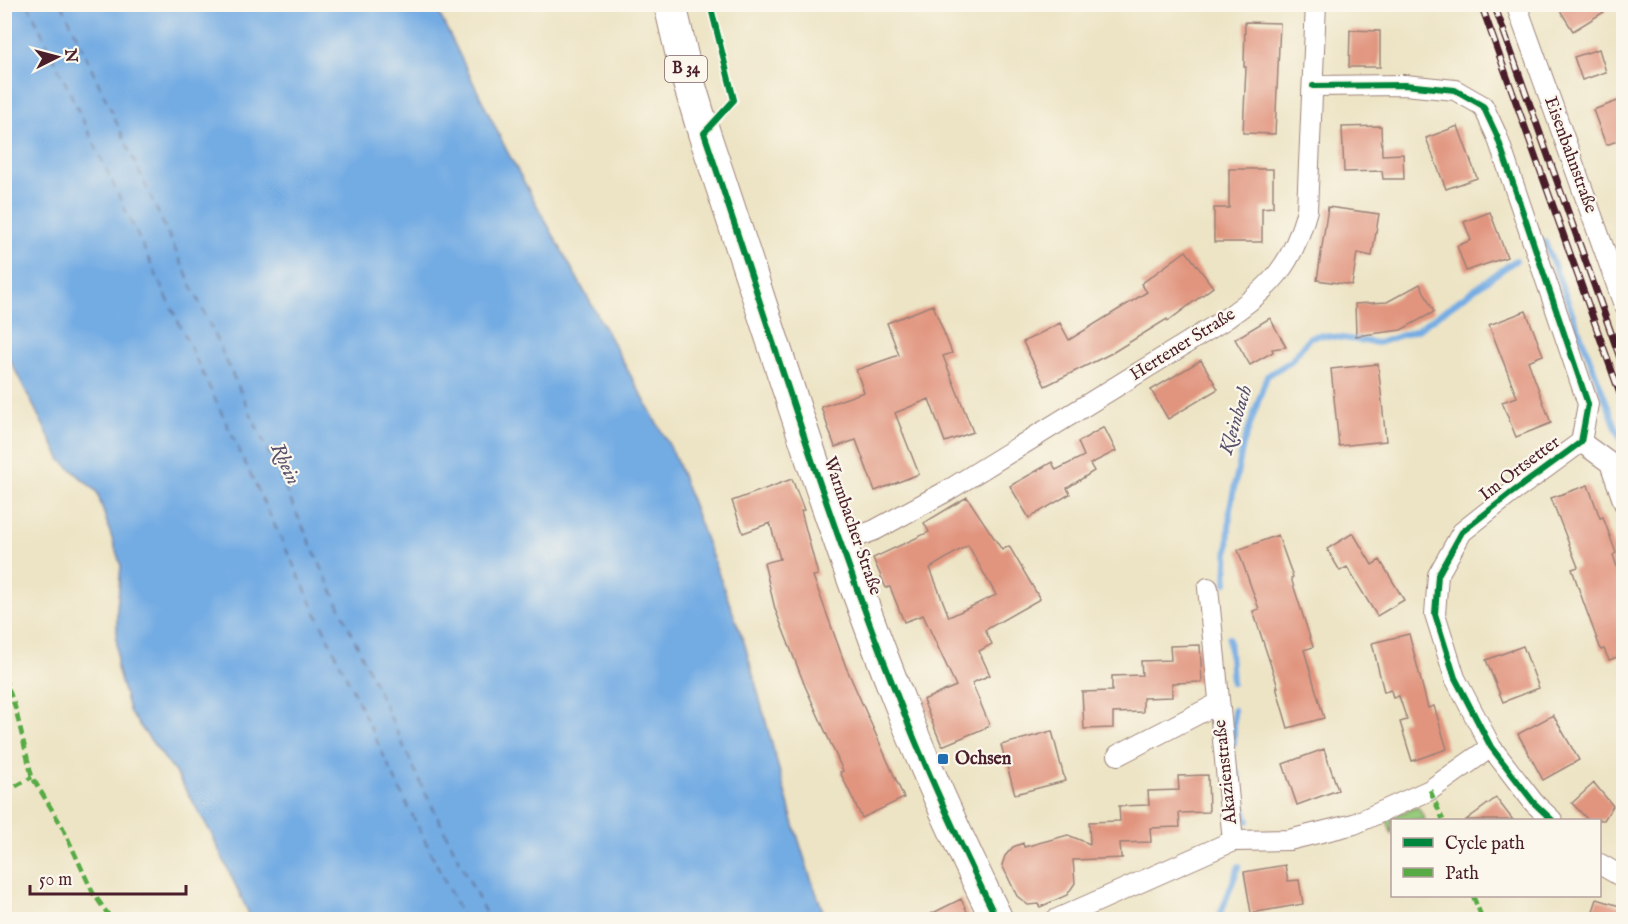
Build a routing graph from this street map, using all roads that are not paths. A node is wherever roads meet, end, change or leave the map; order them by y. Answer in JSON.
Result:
{"nodes":[{"id":1,"x":670,"y":4,"type":"edge"},
{"id":2,"x":1316,"y":4,"type":"edge"},
{"id":3,"x":1516,"y":4,"type":"edge"},
{"id":4,"x":1313,"y":86,"type":"junction"},
{"id":5,"x":1623,"y":305,"type":"edge"},
{"id":6,"x":1581,"y":442,"type":"junction"},
{"id":7,"x":1623,"y":503,"type":"edge"},
{"id":8,"x":840,"y":543,"type":"junction"},
{"id":9,"x":1208,"y":588,"type":"dead end"},
{"id":10,"x":1219,"y":704,"type":"junction"},
{"id":11,"x":1491,"y":747,"type":"junction"},
{"id":12,"x":1118,"y":756,"type":"dead end"},
{"id":13,"x":1551,"y":819,"type":"edge"},
{"id":14,"x":1233,"y":841,"type":"junction"},
{"id":15,"x":1601,"y":865,"type":"edge"},
{"id":16,"x":1623,"y":878,"type":"edge"},
{"id":17,"x":997,"y":920,"type":"edge"},
{"id":18,"x":1056,"y":920,"type":"edge"}],
"edges":[{"from":1,"to":8,"type":"main road","name":"Warmbacher Straße","number":"B 34"},
{"from":2,"to":4,"type":"street","name":"Hertener Straße"},
{"from":3,"to":5,"type":"street","name":"Eisenbahnstraße"},
{"from":4,"to":6,"type":"street","name":"Im Ortsetter"},
{"from":4,"to":8,"type":"street","name":"Hertener Straße"},
{"from":6,"to":7,"type":"street"},
{"from":6,"to":11,"type":"street","name":"Im Ortsetter"},
{"from":8,"to":17,"type":"main road","name":"Warmbacher Straße","number":"B 34"},
{"from":9,"to":10,"type":"street","name":"Akazienstraße"},
{"from":10,"to":12,"type":"street","name":"Akazienstraße"},
{"from":10,"to":14,"type":"street","name":"Akazienstraße"},
{"from":11,"to":13,"type":"street","name":"Im Ortsetter"},
{"from":11,"to":14,"type":"street","name":"Akazienstraße"},
{"from":14,"to":18,"type":"street","name":"Akazienstraße"},
{"from":15,"to":16,"type":"street"}]}
